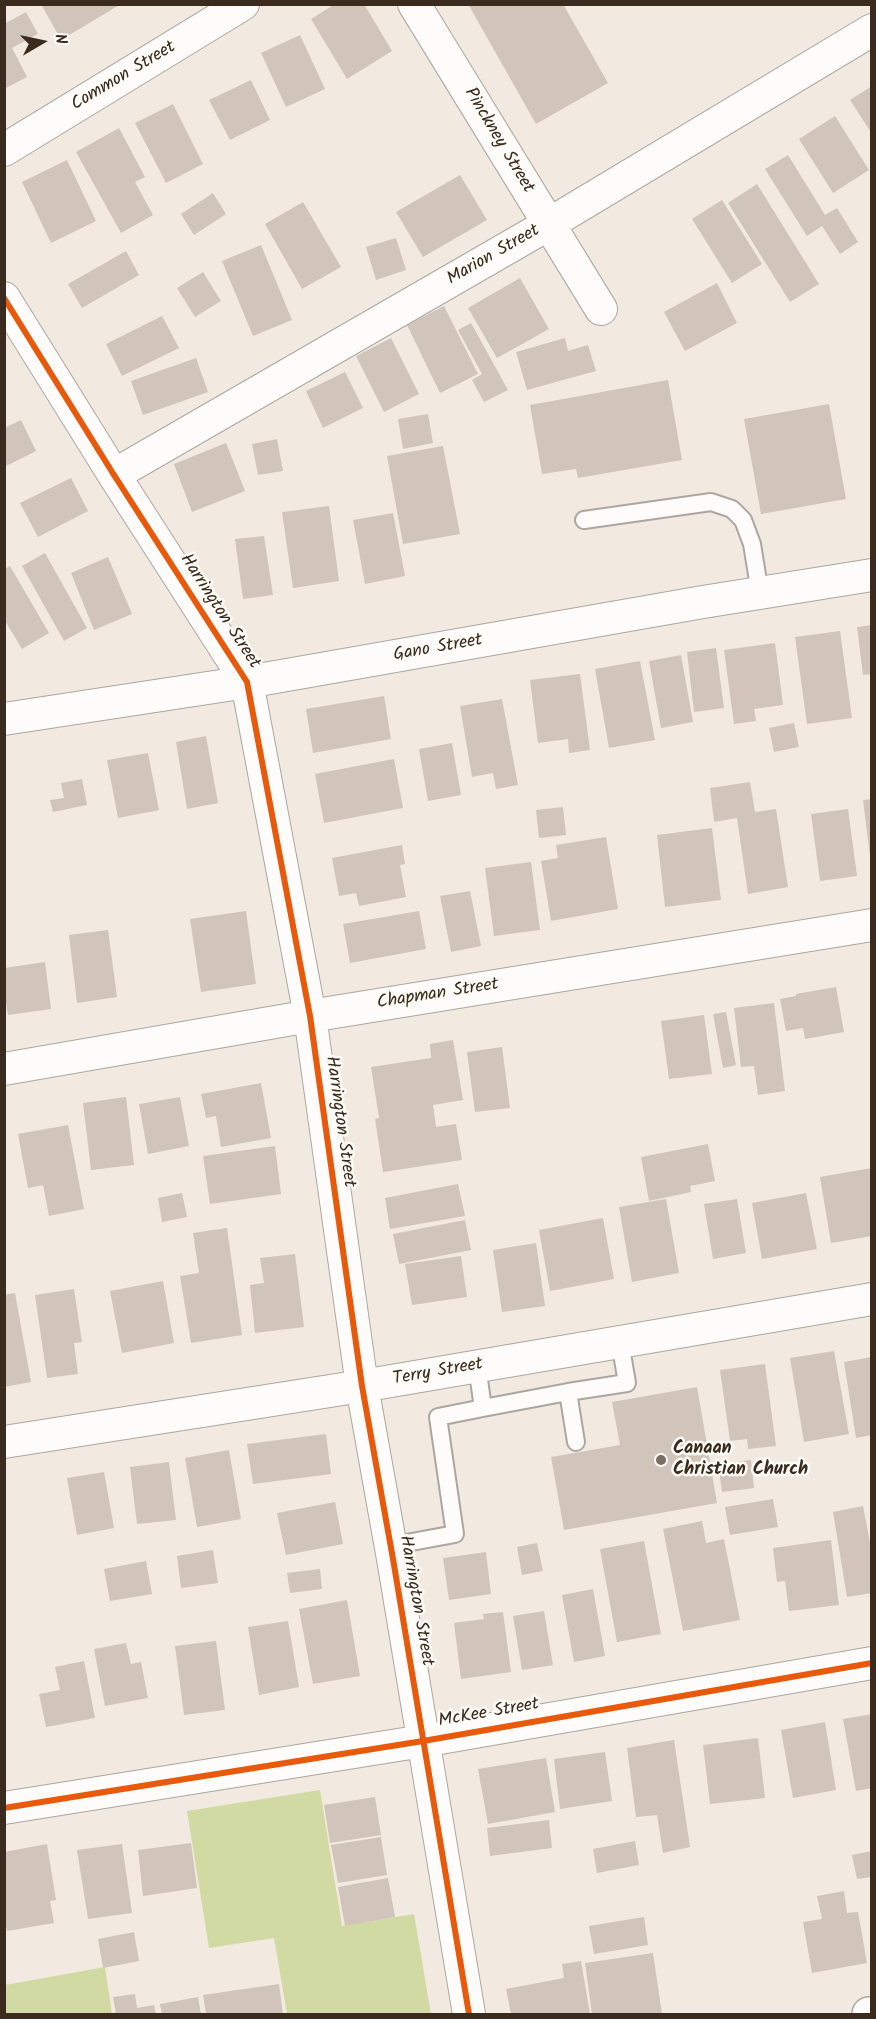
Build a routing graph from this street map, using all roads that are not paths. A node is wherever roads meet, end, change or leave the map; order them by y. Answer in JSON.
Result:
{"nodes":[{"id":1,"x":243,"y":4,"type":"edge"},
{"id":2,"x":414,"y":4,"type":"edge"},
{"id":3,"x":872,"y":30,"type":"edge"},
{"id":4,"x":4,"y":150,"type":"edge"},
{"id":5,"x":549,"y":224,"type":"junction"},
{"id":6,"x":4,"y":298,"type":"edge"},
{"id":7,"x":601,"y":309,"type":"dead end"},
{"id":8,"x":114,"y":475,"type":"junction"},
{"id":9,"x":584,"y":520,"type":"dead end"},
{"id":10,"x":872,"y":575,"type":"edge"},
{"id":11,"x":760,"y":593,"type":"junction"},
{"id":12,"x":247,"y":682,"type":"junction"},
{"id":13,"x":4,"y":719,"type":"edge"},
{"id":14,"x":872,"y":925,"type":"edge"},
{"id":15,"x":310,"y":1016,"type":"junction"},
{"id":16,"x":4,"y":1069,"type":"edge"},
{"id":17,"x":872,"y":1299,"type":"edge"},
{"id":18,"x":620,"y":1342,"type":"junction"},
{"id":19,"x":477,"y":1366,"type":"junction"},
{"id":20,"x":362,"y":1386,"type":"junction"},
{"id":21,"x":568,"y":1392,"type":"junction"},
{"id":22,"x":483,"y":1408,"type":"junction"},
{"id":23,"x":4,"y":1442,"type":"edge"},
{"id":24,"x":576,"y":1442,"type":"dead end"},
{"id":25,"x":390,"y":1546,"type":"junction"},
{"id":26,"x":872,"y":1664,"type":"edge"},
{"id":27,"x":423,"y":1741,"type":"junction"},
{"id":28,"x":4,"y":1808,"type":"edge"},
{"id":29,"x":469,"y":2014,"type":"edge"}],
"edges":[{"from":1,"to":4,"type":"street","name":"Common Street"},
{"from":2,"to":5,"type":"street","name":"Pinckney Street"},
{"from":3,"to":5,"type":"street","name":"Marion Street"},
{"from":5,"to":7,"type":"street","name":"Pinckney Street"},
{"from":5,"to":8,"type":"street","name":"Marion Street"},
{"from":6,"to":8,"type":"street","name":"Harrington Street"},
{"from":8,"to":12,"type":"street","name":"Harrington Street"},
{"from":9,"to":11,"type":"lane"},
{"from":10,"to":11,"type":"street","name":"Gano Street"},
{"from":11,"to":12,"type":"street","name":"Gano Street"},
{"from":12,"to":13,"type":"street","name":"Gano Street"},
{"from":12,"to":15,"type":"street","name":"Harrington Street"},
{"from":14,"to":15,"type":"street","name":"Chapman Street"},
{"from":15,"to":16,"type":"street","name":"Chapman Street"},
{"from":15,"to":20,"type":"street","name":"Harrington Street"},
{"from":17,"to":18,"type":"street","name":"Terry Street"},
{"from":18,"to":19,"type":"street","name":"Terry Street"},
{"from":18,"to":21,"type":"lane"},
{"from":19,"to":20,"type":"street","name":"Terry Street"},
{"from":19,"to":22,"type":"lane"},
{"from":20,"to":23,"type":"street","name":"Terry Street"},
{"from":20,"to":25,"type":"street","name":"Harrington Street"},
{"from":21,"to":22,"type":"lane"},
{"from":21,"to":24,"type":"lane"},
{"from":22,"to":25,"type":"lane"},
{"from":25,"to":27,"type":"street","name":"Harrington Street"},
{"from":26,"to":27,"type":"street","name":"McKee Street"},
{"from":27,"to":28,"type":"street","name":"McKee Street"},
{"from":27,"to":29,"type":"street","name":"Harrington Street"}]}
